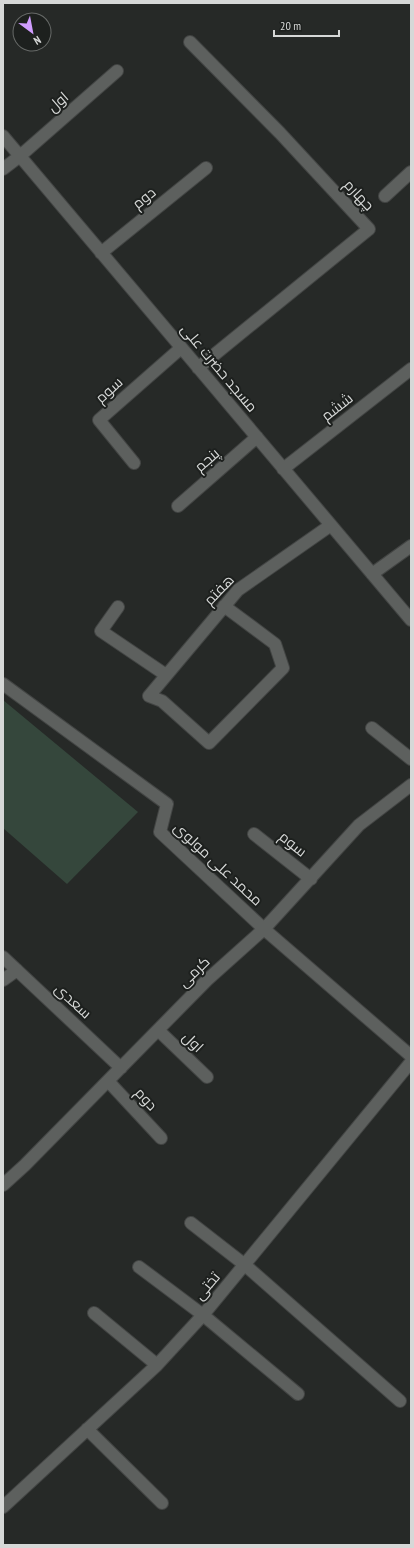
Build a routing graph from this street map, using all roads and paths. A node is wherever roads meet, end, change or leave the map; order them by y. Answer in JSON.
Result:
{"nodes":[{"id":1,"x":190,"y":42,"type":"dead end"},
{"id":2,"x":117,"y":71,"type":"dead end"},
{"id":3,"x":3,"y":136,"type":"edge"},
{"id":4,"x":20,"y":156,"type":"junction"},
{"id":5,"x":206,"y":168,"type":"dead end"},
{"id":6,"x":3,"y":169,"type":"edge"},
{"id":7,"x":411,"y":172,"type":"edge"},
{"id":8,"x":385,"y":196,"type":"dead end"},
{"id":9,"x":101,"y":253,"type":"junction"},
{"id":10,"x":181,"y":348,"type":"junction"},
{"id":11,"x":198,"y":368,"type":"junction"},
{"id":12,"x":411,"y":369,"type":"edge"},
{"id":13,"x":257,"y":437,"type":"junction"},
{"id":14,"x":134,"y":463,"type":"dead end"},
{"id":15,"x":284,"y":469,"type":"junction"},
{"id":16,"x":178,"y":506,"type":"dead end"},
{"id":17,"x":331,"y":525,"type":"junction"},
{"id":18,"x":411,"y":546,"type":"edge"},
{"id":19,"x":372,"y":574,"type":"junction"},
{"id":20,"x":224,"y":606,"type":"junction"},
{"id":21,"x":118,"y":607,"type":"dead end"},
{"id":22,"x":411,"y":620,"type":"edge"},
{"id":23,"x":166,"y":675,"type":"junction"},
{"id":24,"x":3,"y":684,"type":"edge"},
{"id":25,"x":372,"y":728,"type":"dead end"},
{"id":26,"x":411,"y":759,"type":"edge"},
{"id":27,"x":411,"y":785,"type":"edge"},
{"id":28,"x":254,"y":834,"type":"dead end"},
{"id":29,"x":311,"y":879,"type":"junction"},
{"id":30,"x":264,"y":929,"type":"junction"},
{"id":31,"x":3,"y":957,"type":"edge"},
{"id":32,"x":17,"y":970,"type":"junction"},
{"id":33,"x":3,"y":980,"type":"edge"},
{"id":34,"x":158,"y":1030,"type":"junction"},
{"id":35,"x":411,"y":1056,"type":"edge"},
{"id":36,"x":411,"y":1062,"type":"edge"},
{"id":37,"x":121,"y":1068,"type":"junction"},
{"id":38,"x":207,"y":1077,"type":"dead end"},
{"id":39,"x":108,"y":1081,"type":"junction"},
{"id":40,"x":161,"y":1138,"type":"dead end"},
{"id":41,"x":3,"y":1185,"type":"edge"},
{"id":42,"x":191,"y":1223,"type":"dead end"},
{"id":43,"x":245,"y":1265,"type":"junction"},
{"id":44,"x":139,"y":1267,"type":"dead end"},
{"id":45,"x":94,"y":1313,"type":"dead end"},
{"id":46,"x":203,"y":1315,"type":"junction"},
{"id":47,"x":157,"y":1365,"type":"junction"},
{"id":48,"x":298,"y":1394,"type":"dead end"},
{"id":49,"x":400,"y":1401,"type":"dead end"},
{"id":50,"x":87,"y":1429,"type":"junction"},
{"id":51,"x":162,"y":1503,"type":"dead end"},
{"id":52,"x":3,"y":1507,"type":"edge"}],
"edges":[{"from":1,"to":11,"type":"street","name":"چهارم"},
{"from":2,"to":4,"type":"street","name":"اول"},
{"from":3,"to":4,"type":"street","name":"مسجد حضرت علی"},
{"from":4,"to":6,"type":"street","name":"اول"},
{"from":4,"to":9,"type":"street","name":"مسجد حضرت علی"},
{"from":5,"to":9,"type":"street","name":"دوم"},
{"from":7,"to":8,"type":"street"},
{"from":9,"to":10,"type":"street","name":"مسجد حضرت علی"},
{"from":10,"to":11,"type":"street","name":"مسجد حضرت علی"},
{"from":10,"to":14,"type":"street","name":"سوم"},
{"from":11,"to":13,"type":"street","name":"مسجد حضرت علی"},
{"from":12,"to":15,"type":"street","name":"ششم"},
{"from":13,"to":15,"type":"street","name":"مسجد حضرت علی"},
{"from":13,"to":16,"type":"street","name":"پنجم"},
{"from":15,"to":17,"type":"street","name":"مسجد حضرت علی"},
{"from":17,"to":19,"type":"street","name":"مسجد حضرت علی"},
{"from":17,"to":20,"type":"street","name":"هفتم"},
{"from":18,"to":19,"type":"street"},
{"from":19,"to":22,"type":"street","name":"مسجد حضرت علی"},
{"from":20,"to":23,"type":"street","name":"هفتم"},
{"from":20,"to":23,"type":"street","name":"هفتم"},
{"from":21,"to":23,"type":"street"},
{"from":24,"to":30,"type":"street","name":"محمد علی مولوی"},
{"from":25,"to":26,"type":"street"},
{"from":27,"to":29,"type":"street","name":"کرمی"},
{"from":28,"to":29,"type":"street","name":"سوم"},
{"from":29,"to":30,"type":"street","name":"کرمی"},
{"from":30,"to":34,"type":"street","name":"کرمی"},
{"from":30,"to":35,"type":"street","name":"محمد علی مولوی"},
{"from":31,"to":32,"type":"street","name":"سعدی"},
{"from":32,"to":33,"type":"street"},
{"from":32,"to":37,"type":"street","name":"سعدی"},
{"from":34,"to":37,"type":"street","name":"کرمی"},
{"from":34,"to":38,"type":"street","name":"اول"},
{"from":36,"to":43,"type":"street","name":"تختی"},
{"from":37,"to":39,"type":"street","name":"کرمی"},
{"from":39,"to":40,"type":"street","name":"دوم"},
{"from":39,"to":41,"type":"street","name":"کرمی"},
{"from":42,"to":43,"type":"street"},
{"from":43,"to":46,"type":"street","name":"تختی"},
{"from":43,"to":49,"type":"street"},
{"from":44,"to":46,"type":"street"},
{"from":45,"to":47,"type":"street"},
{"from":46,"to":47,"type":"street","name":"تختی"},
{"from":46,"to":48,"type":"street"},
{"from":47,"to":50,"type":"street","name":"تختی"},
{"from":50,"to":51,"type":"street"},
{"from":50,"to":52,"type":"street","name":"تختی"}]}
